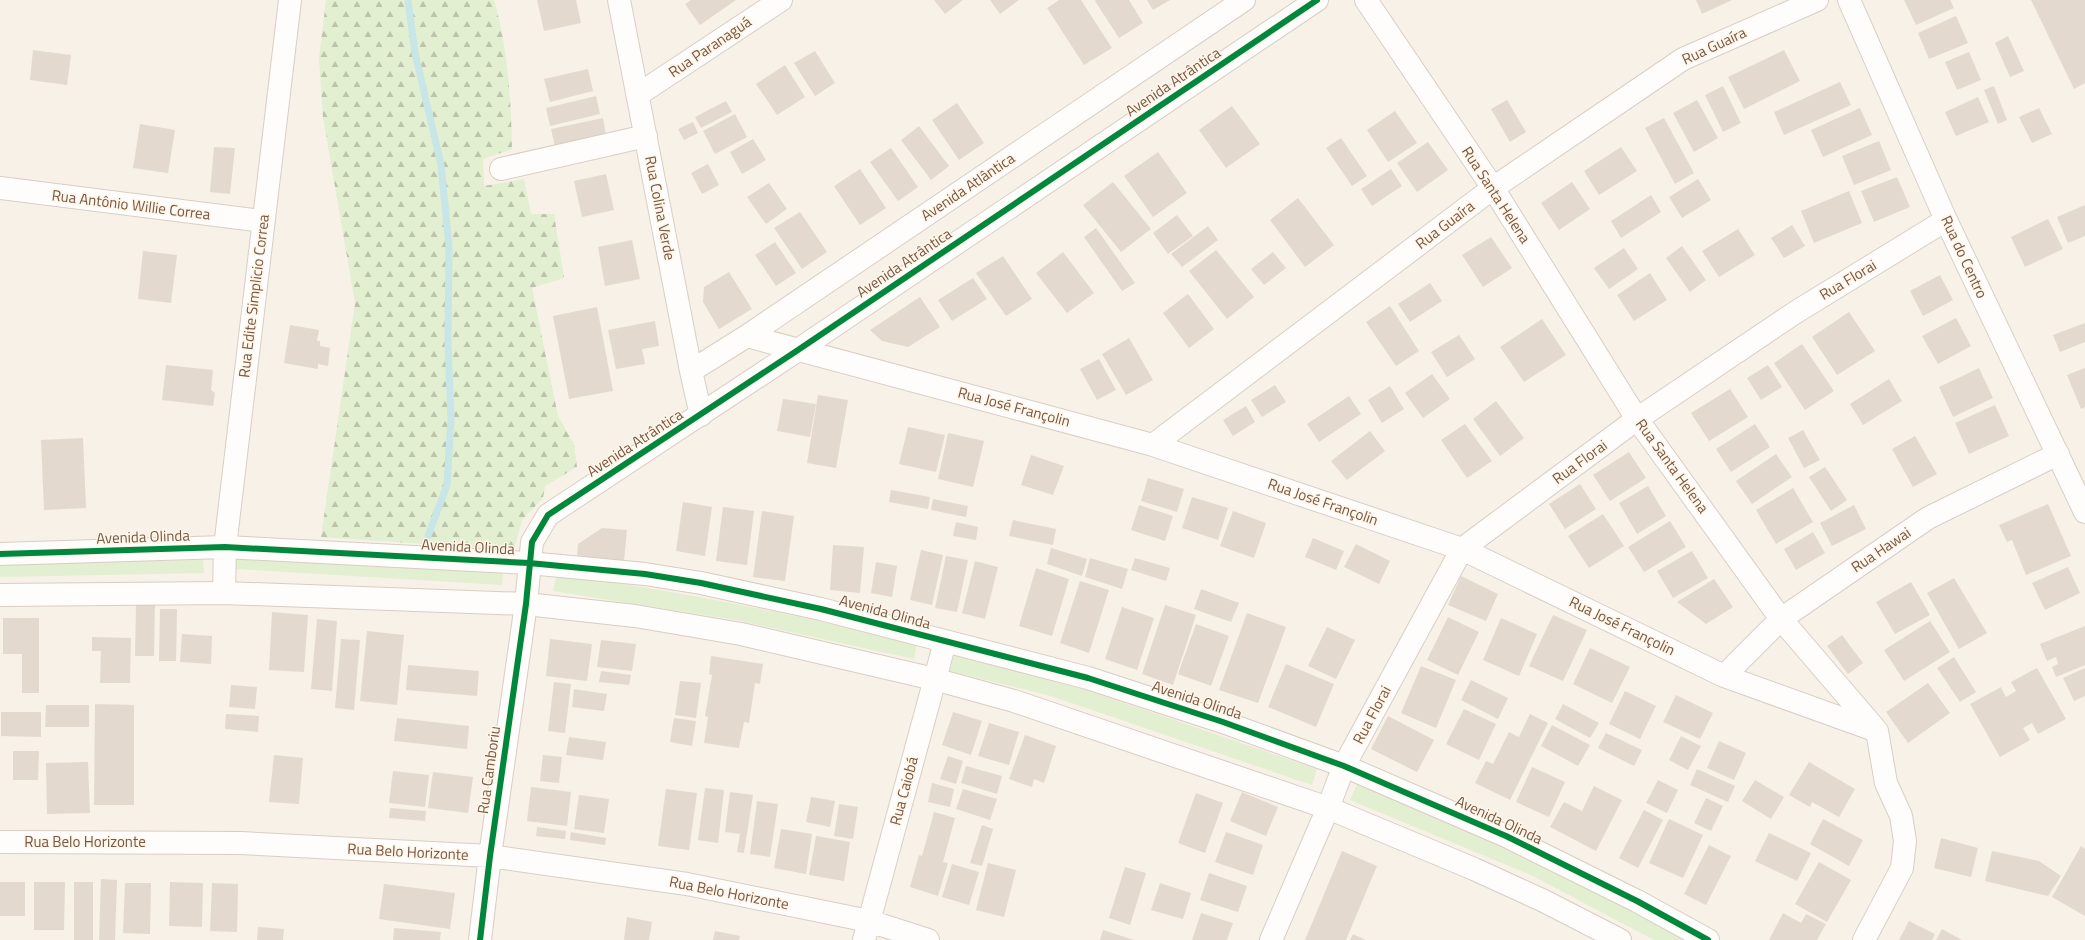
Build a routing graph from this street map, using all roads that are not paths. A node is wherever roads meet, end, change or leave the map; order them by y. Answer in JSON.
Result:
{"nodes":[{"id":1,"x":290,"y":0,"type":"edge"},
{"id":2,"x":620,"y":0,"type":"edge"},
{"id":3,"x":781,"y":0,"type":"edge"},
{"id":4,"x":1244,"y":0,"type":"edge"},
{"id":5,"x":1317,"y":0,"type":"edge"},
{"id":6,"x":1366,"y":0,"type":"edge"},
{"id":7,"x":1817,"y":0,"type":"edge"},
{"id":8,"x":1849,"y":0,"type":"edge"},
{"id":9,"x":639,"y":94,"type":"junction"},
{"id":10,"x":646,"y":136,"type":"junction"},
{"id":11,"x":501,"y":169,"type":"dead end"},
{"id":12,"x":0,"y":188,"type":"edge"},
{"id":13,"x":1493,"y":188,"type":"junction"},
{"id":14,"x":1946,"y":220,"type":"junction"},
{"id":15,"x":262,"y":221,"type":"junction"},
{"id":16,"x":747,"y":336,"type":"junction"},
{"id":17,"x":798,"y":350,"type":"junction"},
{"id":18,"x":691,"y":371,"type":"junction"},
{"id":19,"x":701,"y":415,"type":"junction"},
{"id":20,"x":1637,"y":419,"type":"junction"},
{"id":21,"x":1153,"y":444,"type":"junction"},
{"id":22,"x":2058,"y":454,"type":"junction"},
{"id":23,"x":2085,"y":512,"type":"edge"},
{"id":24,"x":224,"y":547,"type":"junction"},
{"id":25,"x":1462,"y":549,"type":"junction"},
{"id":26,"x":0,"y":554,"type":"edge"},
{"id":27,"x":529,"y":563,"type":"junction"},
{"id":28,"x":224,"y":593,"type":"junction"},
{"id":29,"x":0,"y":595,"type":"edge"},
{"id":30,"x":526,"y":604,"type":"junction"},
{"id":31,"x":1781,"y":619,"type":"junction"},
{"id":32,"x":945,"y":642,"type":"junction"},
{"id":33,"x":1724,"y":676,"type":"junction"},
{"id":34,"x":934,"y":679,"type":"junction"},
{"id":35,"x":1877,"y":731,"type":"junction"},
{"id":36,"x":1344,"y":766,"type":"junction"},
{"id":37,"x":1328,"y":808,"type":"junction"},
{"id":38,"x":0,"y":842,"type":"edge"},
{"id":39,"x":490,"y":856,"type":"junction"},
{"id":40,"x":867,"y":931,"type":"edge"},
{"id":41,"x":480,"y":940,"type":"edge"},
{"id":42,"x":928,"y":940,"type":"edge"},
{"id":43,"x":1271,"y":940,"type":"edge"},
{"id":44,"x":1620,"y":940,"type":"edge"},
{"id":45,"x":1708,"y":940,"type":"edge"},
{"id":46,"x":1864,"y":940,"type":"edge"}],
"edges":[{"from":1,"to":15,"type":"street","name":"Rua Edite Simplicio Correa"},
{"from":2,"to":9,"type":"street","name":"Rua Colina Verde"},
{"from":3,"to":9,"type":"street","name":"Rua Paranaguá"},
{"from":4,"to":16,"type":"street","name":"Avenida Atlântica"},
{"from":5,"to":17,"type":"street","name":"Avenida Atrântica"},
{"from":6,"to":13,"type":"street","name":"Rua Santa Helena"},
{"from":7,"to":13,"type":"street","name":"Rua Guaíra"},
{"from":8,"to":14,"type":"street","name":"Rua do Centro"},
{"from":9,"to":10,"type":"street","name":"Rua Colina Verde"},
{"from":10,"to":11,"type":"street"},
{"from":10,"to":18,"type":"street","name":"Rua Colina Verde"},
{"from":12,"to":15,"type":"street","name":"Rua Antônio Willie Correa"},
{"from":13,"to":20,"type":"street","name":"Rua Santa Helena"},
{"from":13,"to":21,"type":"street","name":"Rua Guaíra"},
{"from":14,"to":20,"type":"street","name":"Rua Florai"},
{"from":14,"to":22,"type":"street","name":"Rua do Centro"},
{"from":15,"to":24,"type":"street","name":"Rua Edite Simplicio Correa"},
{"from":16,"to":17,"type":"street","name":"Rua José Françolin"},
{"from":16,"to":18,"type":"street","name":"Avenida Atlântica"},
{"from":17,"to":19,"type":"street","name":"Avenida Atrântica"},
{"from":17,"to":21,"type":"street","name":"Rua José Françolin"},
{"from":18,"to":19,"type":"street","name":"Rua Colina Verde"},
{"from":19,"to":27,"type":"street","name":"Avenida Atrântica"},
{"from":20,"to":25,"type":"street","name":"Rua Florai"},
{"from":20,"to":31,"type":"street","name":"Rua Santa Helena"},
{"from":21,"to":25,"type":"street","name":"Rua José Françolin"},
{"from":22,"to":23,"type":"street","name":"Rua do Centro"},
{"from":22,"to":31,"type":"street","name":"Rua Hawai"},
{"from":24,"to":26,"type":"street","name":"Avenida Olinda"},
{"from":24,"to":27,"type":"street","name":"Avenida Olinda"},
{"from":24,"to":28,"type":"street","name":"Rua Edite Simplicio Correa"},
{"from":25,"to":33,"type":"street","name":"Rua José Françolin"},
{"from":25,"to":36,"type":"street","name":"Rua Florai"},
{"from":27,"to":30,"type":"street","name":"Avenida Atrântica"},
{"from":27,"to":32,"type":"street","name":"Avenida Olinda"},
{"from":28,"to":29,"type":"street"},
{"from":28,"to":30,"type":"street"},
{"from":30,"to":34,"type":"street"},
{"from":30,"to":39,"type":"street","name":"Rua Camboriu"},
{"from":31,"to":33,"type":"street","name":"Rua Hawai"},
{"from":31,"to":35,"type":"street","name":"Rua Santa Helena"},
{"from":32,"to":34,"type":"street","name":"Rua Caiobá"},
{"from":32,"to":36,"type":"street","name":"Avenida Olinda"},
{"from":33,"to":35,"type":"street","name":"Rua José Françolin"},
{"from":34,"to":37,"type":"street"},
{"from":34,"to":40,"type":"street","name":"Rua Caiobá"},
{"from":35,"to":46,"type":"street"},
{"from":36,"to":37,"type":"street","name":"Rua Florai"},
{"from":36,"to":45,"type":"street","name":"Avenida Olinda"},
{"from":37,"to":43,"type":"street","name":"Rua Florai"},
{"from":37,"to":44,"type":"street"},
{"from":38,"to":39,"type":"street","name":"Rua Belo Horizonte"},
{"from":39,"to":40,"type":"street","name":"Rua Belo Horizonte"},
{"from":39,"to":41,"type":"street","name":"Rua Camboriu"},
{"from":40,"to":42,"type":"street","name":"Rua Belo Horizonte"}]}
